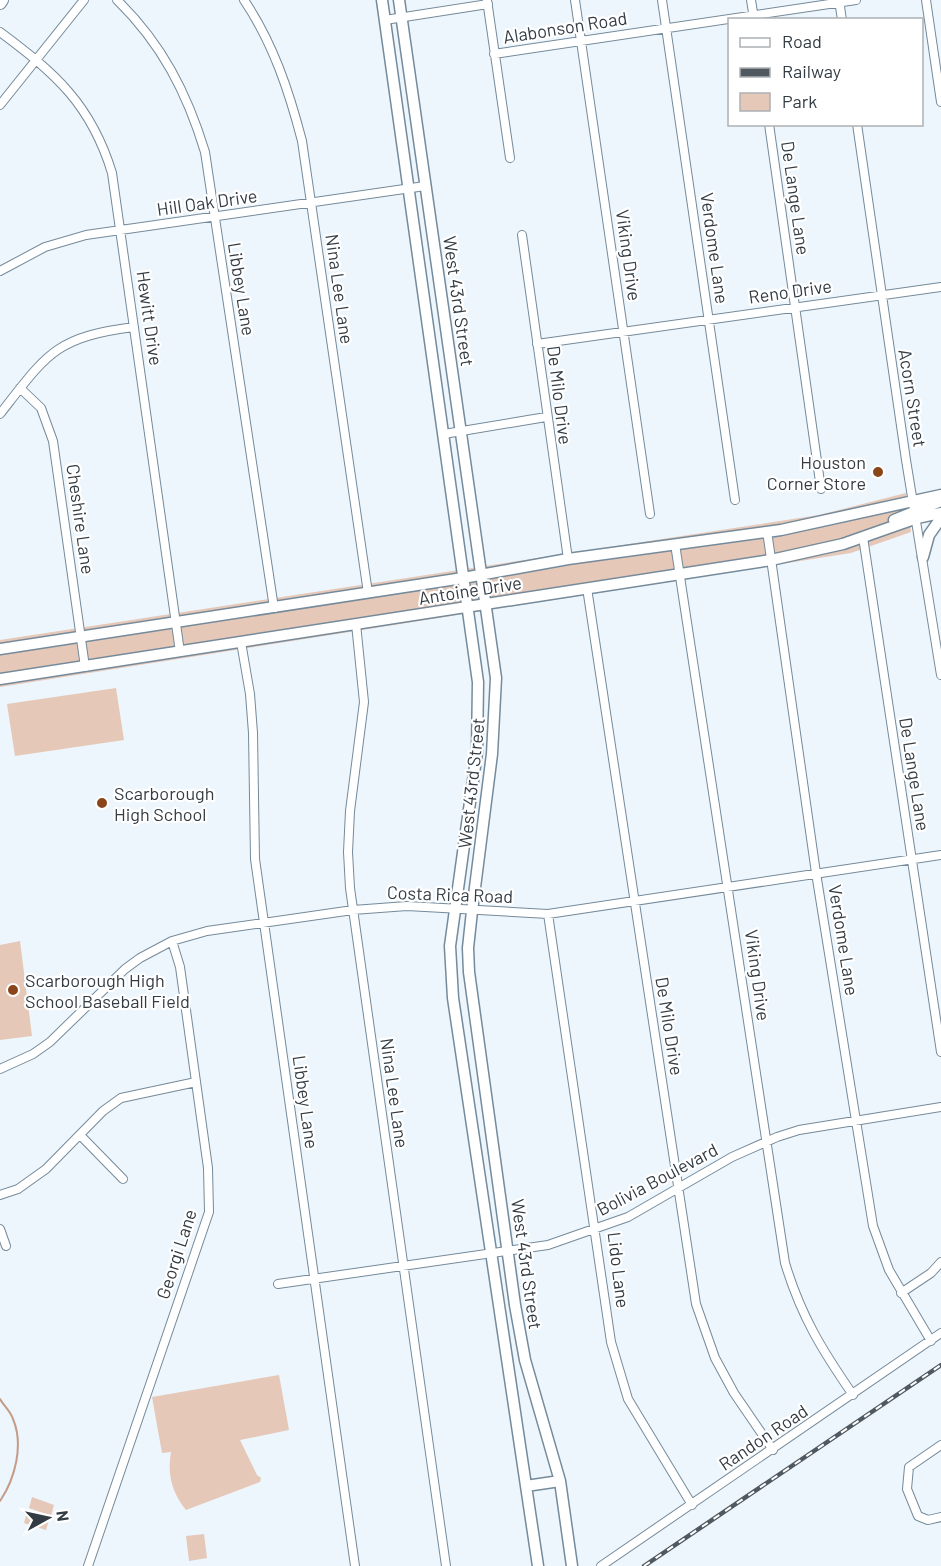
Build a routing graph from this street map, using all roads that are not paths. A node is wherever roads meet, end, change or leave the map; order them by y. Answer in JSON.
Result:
{"nodes":[{"id":1,"x":7,"y":0,"type":"edge"},
{"id":2,"x":84,"y":0,"type":"edge"},
{"id":3,"x":117,"y":0,"type":"edge"},
{"id":4,"x":244,"y":0,"type":"edge"},
{"id":5,"x":382,"y":0,"type":"edge"},
{"id":6,"x":399,"y":0,"type":"edge"},
{"id":7,"x":575,"y":0,"type":"edge"},
{"id":8,"x":662,"y":0,"type":"edge"},
{"id":9,"x":751,"y":0,"type":"edge"},
{"id":10,"x":856,"y":0,"type":"edge"},
{"id":11,"x":926,"y":0,"type":"edge"},
{"id":12,"x":839,"y":1,"type":"edge"},
{"id":13,"x":488,"y":2,"type":"edge"},
{"id":14,"x":0,"y":8,"type":"edge"},
{"id":15,"x":402,"y":17,"type":"junction"},
{"id":16,"x":754,"y":17,"type":"edge"},
{"id":17,"x":842,"y":18,"type":"edge"},
{"id":18,"x":386,"y":20,"type":"junction"},
{"id":19,"x":728,"y":20,"type":"edge"},
{"id":20,"x":666,"y":28,"type":"junction"},
{"id":21,"x":1,"y":32,"type":"edge"},
{"id":22,"x":581,"y":41,"type":"junction"},
{"id":23,"x":494,"y":54,"type":"junction"},
{"id":24,"x":37,"y":59,"type":"junction"},
{"id":25,"x":941,"y":102,"type":"edge"},
{"id":26,"x":0,"y":105,"type":"edge"},
{"id":27,"x":769,"y":126,"type":"edge"},
{"id":28,"x":857,"y":126,"type":"edge"},
{"id":29,"x":510,"y":158,"type":"dead end"},
{"id":30,"x":425,"y":186,"type":"junction"},
{"id":31,"x":408,"y":189,"type":"junction"},
{"id":32,"x":311,"y":203,"type":"junction"},
{"id":33,"x":215,"y":218,"type":"junction"},
{"id":34,"x":120,"y":230,"type":"junction"},
{"id":35,"x":522,"y":235,"type":"dead end"},
{"id":36,"x":0,"y":271,"type":"edge"},
{"id":37,"x":941,"y":287,"type":"edge"},
{"id":38,"x":881,"y":295,"type":"junction"},
{"id":39,"x":795,"y":306,"type":"junction"},
{"id":40,"x":443,"y":308,"type":"junction"},
{"id":41,"x":427,"y":310,"type":"junction"},
{"id":42,"x":708,"y":319,"type":"junction"},
{"id":43,"x":134,"y":327,"type":"junction"},
{"id":44,"x":624,"y":332,"type":"junction"},
{"id":45,"x":537,"y":344,"type":"junction"},
{"id":46,"x":20,"y":388,"type":"junction"},
{"id":47,"x":0,"y":414,"type":"edge"},
{"id":48,"x":546,"y":417,"type":"junction"},
{"id":49,"x":461,"y":432,"type":"junction"},
{"id":50,"x":444,"y":434,"type":"junction"},
{"id":51,"x":821,"y":489,"type":"dead end"},
{"id":52,"x":941,"y":495,"type":"edge"},
{"id":53,"x":735,"y":500,"type":"dead end"},
{"id":54,"x":941,"y":501,"type":"edge"},
{"id":55,"x":915,"y":509,"type":"junction"},
{"id":56,"x":941,"y":513,"type":"edge"},
{"id":57,"x":650,"y":514,"type":"dead end"},
{"id":58,"x":941,"y":518,"type":"edge"},
{"id":59,"x":767,"y":531,"type":"junction"},
{"id":60,"x":862,"y":537,"type":"junction"},
{"id":61,"x":675,"y":544,"type":"junction"},
{"id":62,"x":923,"y":557,"type":"junction"},
{"id":63,"x":568,"y":559,"type":"junction"},
{"id":64,"x":771,"y":560,"type":"junction"},
{"id":65,"x":679,"y":574,"type":"junction"},
{"id":66,"x":482,"y":575,"type":"junction"},
{"id":67,"x":463,"y":578,"type":"junction"},
{"id":68,"x":587,"y":588,"type":"junction"},
{"id":69,"x":368,"y":593,"type":"junction"},
{"id":70,"x":487,"y":604,"type":"junction"},
{"id":71,"x":467,"y":607,"type":"junction"},
{"id":72,"x":274,"y":608,"type":"junction"},
{"id":73,"x":176,"y":622,"type":"junction"},
{"id":74,"x":356,"y":624,"type":"junction"},
{"id":75,"x":81,"y":637,"type":"junction"},
{"id":76,"x":241,"y":642,"type":"junction"},
{"id":77,"x":0,"y":649,"type":"edge"},
{"id":78,"x":180,"y":652,"type":"junction"},
{"id":79,"x":85,"y":667,"type":"junction"},
{"id":80,"x":941,"y":675,"type":"edge"},
{"id":81,"x":0,"y":679,"type":"edge"},
{"id":82,"x":477,"y":752,"type":"junction"},
{"id":83,"x":492,"y":754,"type":"junction"},
{"id":84,"x":941,"y":855,"type":"edge"},
{"id":85,"x":912,"y":860,"type":"junction"},
{"id":86,"x":816,"y":873,"type":"junction"},
{"id":87,"x":728,"y":887,"type":"junction"},
{"id":88,"x":635,"y":901,"type":"junction"},
{"id":89,"x":454,"y":909,"type":"junction"},
{"id":90,"x":353,"y":910,"type":"junction"},
{"id":91,"x":472,"y":911,"type":"junction"},
{"id":92,"x":548,"y":914,"type":"junction"},
{"id":93,"x":264,"y":922,"type":"junction"},
{"id":94,"x":172,"y":940,"type":"junction"},
{"id":95,"x":941,"y":1052,"type":"edge"},
{"id":96,"x":0,"y":1069,"type":"edge"},
{"id":97,"x":482,"y":1072,"type":"junction"},
{"id":98,"x":465,"y":1075,"type":"junction"},
{"id":99,"x":196,"y":1082,"type":"junction"},
{"id":100,"x":941,"y":1107,"type":"edge"},
{"id":101,"x":856,"y":1120,"type":"junction"},
{"id":102,"x":80,"y":1135,"type":"junction"},
{"id":103,"x":766,"y":1142,"type":"junction"},
{"id":104,"x":123,"y":1179,"type":"dead end"},
{"id":105,"x":678,"y":1187,"type":"junction"},
{"id":106,"x":0,"y":1195,"type":"edge"},
{"id":107,"x":0,"y":1229,"type":"edge"},
{"id":108,"x":597,"y":1230,"type":"junction"},
{"id":109,"x":6,"y":1246,"type":"dead end"},
{"id":110,"x":509,"y":1251,"type":"junction"},
{"id":111,"x":490,"y":1253,"type":"junction"},
{"id":112,"x":941,"y":1262,"type":"edge"},
{"id":113,"x":402,"y":1266,"type":"junction"},
{"id":114,"x":315,"y":1278,"type":"junction"},
{"id":115,"x":278,"y":1284,"type":"dead end"},
{"id":116,"x":901,"y":1293,"type":"junction"},
{"id":117,"x":941,"y":1334,"type":"edge"},
{"id":118,"x":931,"y":1341,"type":"junction"},
{"id":119,"x":525,"y":1360,"type":"junction"},
{"id":120,"x":507,"y":1363,"type":"junction"},
{"id":121,"x":853,"y":1395,"type":"junction"},
{"id":122,"x":941,"y":1445,"type":"edge"},
{"id":123,"x":773,"y":1450,"type":"junction"},
{"id":124,"x":560,"y":1481,"type":"junction"},
{"id":125,"x":526,"y":1486,"type":"junction"},
{"id":126,"x":692,"y":1505,"type":"junction"},
{"id":127,"x":941,"y":1517,"type":"edge"},
{"id":128,"x":88,"y":1566,"type":"edge"},
{"id":129,"x":355,"y":1566,"type":"edge"},
{"id":130,"x":446,"y":1566,"type":"edge"},
{"id":131,"x":538,"y":1566,"type":"edge"},
{"id":132,"x":572,"y":1566,"type":"edge"},
{"id":133,"x":601,"y":1566,"type":"edge"}],
"edges":[{"from":1,"to":14,"type":"main road"},
{"from":2,"to":24,"type":"street"},
{"from":3,"to":33,"type":"street","name":"Libbey Lane"},
{"from":4,"to":32,"type":"street","name":"Nina Lee Lane"},
{"from":5,"to":18,"type":"main road","name":"West 43rd Street"},
{"from":6,"to":15,"type":"main road","name":"West 43rd Street"},
{"from":7,"to":22,"type":"street","name":"Viking Drive"},
{"from":8,"to":20,"type":"street","name":"Verdome Lane"},
{"from":9,"to":16,"type":"street"},
{"from":10,"to":12,"type":"street","name":"Alabonson Road"},
{"from":11,"to":25,"type":"street"},
{"from":12,"to":16,"type":"street","name":"Alabonson Road"},
{"from":12,"to":17,"type":"street"},
{"from":13,"to":15,"type":"street","name":"Alabonson Road"},
{"from":13,"to":23,"type":"street"},
{"from":15,"to":18,"type":"street","name":"Alabonson Road"},
{"from":15,"to":30,"type":"main road","name":"West 43rd Street"},
{"from":18,"to":31,"type":"main road","name":"West 43rd Street"},
{"from":19,"to":20,"type":"street","name":"Alabonson Road"},
{"from":20,"to":22,"type":"street","name":"Alabonson Road"},
{"from":20,"to":42,"type":"street","name":"Verdome Lane"},
{"from":21,"to":24,"type":"street","name":"Hewitt Drive"},
{"from":22,"to":23,"type":"street","name":"Alabonson Road"},
{"from":22,"to":44,"type":"street","name":"Viking Drive"},
{"from":23,"to":29,"type":"street"},
{"from":24,"to":26,"type":"street"},
{"from":24,"to":34,"type":"street","name":"Hewitt Drive"},
{"from":27,"to":39,"type":"street","name":"De Lange Lane"},
{"from":28,"to":38,"type":"street","name":"Acorn Street"},
{"from":30,"to":31,"type":"street","name":"Hill Oak Drive"},
{"from":30,"to":40,"type":"main road","name":"West 43rd Street"},
{"from":31,"to":32,"type":"street","name":"Hill Oak Drive"},
{"from":31,"to":41,"type":"main road","name":"West 43rd Street"},
{"from":32,"to":33,"type":"street","name":"Hill Oak Drive"},
{"from":32,"to":69,"type":"street","name":"Nina Lee Lane"},
{"from":33,"to":34,"type":"street","name":"Hill Oak Drive"},
{"from":33,"to":72,"type":"street","name":"Libbey Lane"},
{"from":34,"to":36,"type":"street","name":"Hill Oak Drive"},
{"from":34,"to":43,"type":"street","name":"Hewitt Drive"},
{"from":35,"to":45,"type":"street","name":"De Milo Drive"},
{"from":37,"to":38,"type":"street","name":"Reno Drive"},
{"from":38,"to":39,"type":"street","name":"Reno Drive"},
{"from":38,"to":55,"type":"street","name":"Acorn Street"},
{"from":39,"to":42,"type":"street","name":"Reno Drive"},
{"from":39,"to":51,"type":"street","name":"De Lange Lane"},
{"from":40,"to":41,"type":"main road"},
{"from":40,"to":49,"type":"main road","name":"West 43rd Street"},
{"from":41,"to":50,"type":"main road","name":"West 43rd Street"},
{"from":42,"to":44,"type":"street","name":"Reno Drive"},
{"from":42,"to":53,"type":"street","name":"Verdome Lane"},
{"from":43,"to":46,"type":"street"},
{"from":43,"to":73,"type":"street","name":"Hewitt Drive"},
{"from":44,"to":45,"type":"street","name":"Reno Drive"},
{"from":44,"to":57,"type":"street","name":"Viking Drive"},
{"from":45,"to":48,"type":"street","name":"De Milo Drive"},
{"from":46,"to":47,"type":"street"},
{"from":46,"to":75,"type":"street","name":"Cheshire Lane"},
{"from":48,"to":49,"type":"street"},
{"from":48,"to":63,"type":"street","name":"De Milo Drive"},
{"from":49,"to":50,"type":"street"},
{"from":49,"to":66,"type":"main road","name":"West 43rd Street"},
{"from":50,"to":67,"type":"main road","name":"West 43rd Street"},
{"from":52,"to":55,"type":"main road","name":"Antoine Drive"},
{"from":54,"to":55,"type":"main road"},
{"from":55,"to":56,"type":"main road","name":"Antoine Drive"},
{"from":55,"to":59,"type":"main road","name":"Antoine Drive"},
{"from":55,"to":60,"type":"main road","name":"Antoine Drive"},
{"from":55,"to":62,"type":"street","name":"Acorn Street"},
{"from":58,"to":62,"type":"main road"},
{"from":59,"to":61,"type":"main road","name":"Antoine Drive"},
{"from":59,"to":64,"type":"street","name":"Verdome Lane"},
{"from":60,"to":64,"type":"main road","name":"Antoine Drive"},
{"from":60,"to":85,"type":"street","name":"De Lange Lane"},
{"from":61,"to":63,"type":"main road","name":"Antoine Drive"},
{"from":61,"to":65,"type":"street","name":"Viking Drive"},
{"from":62,"to":80,"type":"street","name":"Acorn Street"},
{"from":63,"to":66,"type":"main road","name":"Antoine Drive"},
{"from":64,"to":65,"type":"main road","name":"Antoine Drive"},
{"from":64,"to":86,"type":"street","name":"Verdome Lane"},
{"from":65,"to":68,"type":"main road","name":"Antoine Drive"},
{"from":65,"to":87,"type":"street","name":"Viking Drive"},
{"from":66,"to":67,"type":"main road","name":"Antoine Drive"},
{"from":66,"to":70,"type":"main road","name":"West 43rd Street"},
{"from":67,"to":69,"type":"main road","name":"Antoine Drive"},
{"from":67,"to":71,"type":"main road","name":"West 43rd Street"},
{"from":68,"to":70,"type":"main road","name":"Antoine Drive"},
{"from":68,"to":88,"type":"street","name":"De Milo Drive"},
{"from":69,"to":72,"type":"main road","name":"Antoine Drive"},
{"from":70,"to":71,"type":"main road","name":"Antoine Drive"},
{"from":70,"to":83,"type":"main road","name":"West 43rd Street"},
{"from":71,"to":74,"type":"main road","name":"Antoine Drive"},
{"from":71,"to":82,"type":"main road","name":"West 43rd Street"},
{"from":72,"to":73,"type":"main road","name":"Antoine Drive"},
{"from":73,"to":75,"type":"main road","name":"Antoine Drive"},
{"from":73,"to":78,"type":"street","name":"Hewitt Drive"},
{"from":74,"to":76,"type":"main road","name":"Antoine Drive"},
{"from":74,"to":90,"type":"street","name":"Nina Lee Lane"},
{"from":75,"to":77,"type":"main road","name":"Antoine Drive"},
{"from":75,"to":79,"type":"street","name":"Cheshire Lane"},
{"from":76,"to":78,"type":"main road","name":"Antoine Drive"},
{"from":76,"to":93,"type":"street","name":"Libbey Lane"},
{"from":78,"to":79,"type":"main road","name":"Antoine Drive"},
{"from":79,"to":81,"type":"main road","name":"Antoine Drive"},
{"from":82,"to":83,"type":"main road"},
{"from":82,"to":89,"type":"main road","name":"West 43rd Street"},
{"from":83,"to":91,"type":"main road","name":"West 43rd Street"},
{"from":84,"to":85,"type":"street","name":"Costa Rica Road"},
{"from":85,"to":86,"type":"street","name":"Costa Rica Road"},
{"from":85,"to":95,"type":"street","name":"De Lange Lane"},
{"from":86,"to":87,"type":"street","name":"Costa Rica Road"},
{"from":86,"to":101,"type":"street","name":"Verdome Lane"},
{"from":87,"to":88,"type":"street","name":"Costa Rica Road"},
{"from":87,"to":103,"type":"street","name":"Viking Drive"},
{"from":88,"to":92,"type":"street","name":"Costa Rica Road"},
{"from":88,"to":105,"type":"street","name":"De Milo Drive"},
{"from":89,"to":90,"type":"street","name":"Costa Rica Road"},
{"from":89,"to":91,"type":"street","name":"Costa Rica Road"},
{"from":89,"to":98,"type":"main road","name":"West 43rd Street"},
{"from":90,"to":93,"type":"street","name":"Costa Rica Road"},
{"from":90,"to":113,"type":"street","name":"Nina Lee Lane"},
{"from":91,"to":92,"type":"street","name":"Costa Rica Road"},
{"from":91,"to":97,"type":"main road","name":"West 43rd Street"},
{"from":92,"to":108,"type":"street","name":"Lido Lane"},
{"from":93,"to":94,"type":"street","name":"Costa Rica Road"},
{"from":93,"to":114,"type":"street","name":"Libbey Lane"},
{"from":94,"to":96,"type":"street","name":"Costa Rica Road"},
{"from":94,"to":99,"type":"street","name":"Georgi Lane"},
{"from":97,"to":98,"type":"main road"},
{"from":97,"to":110,"type":"main road","name":"West 43rd Street"},
{"from":98,"to":111,"type":"main road","name":"West 43rd Street"},
{"from":99,"to":102,"type":"street"},
{"from":99,"to":128,"type":"street","name":"Georgi Lane"},
{"from":100,"to":101,"type":"street","name":"Bolivia Boulevard"},
{"from":101,"to":103,"type":"street","name":"Bolivia Boulevard"},
{"from":101,"to":116,"type":"street","name":"Verdome Lane"},
{"from":102,"to":104,"type":"street"},
{"from":102,"to":106,"type":"street"},
{"from":103,"to":105,"type":"street","name":"Bolivia Boulevard"},
{"from":103,"to":121,"type":"street","name":"Viking Drive"},
{"from":105,"to":108,"type":"street","name":"Bolivia Boulevard"},
{"from":105,"to":123,"type":"street","name":"De Milo Drive"},
{"from":107,"to":109,"type":"street"},
{"from":108,"to":110,"type":"street","name":"Bolivia Boulevard"},
{"from":108,"to":126,"type":"street","name":"Lido Lane"},
{"from":110,"to":111,"type":"street","name":"Bolivia Boulevard"},
{"from":110,"to":119,"type":"main road","name":"West 43rd Street"},
{"from":111,"to":113,"type":"street","name":"Bolivia Boulevard"},
{"from":111,"to":120,"type":"main road","name":"West 43rd Street"},
{"from":112,"to":116,"type":"street"},
{"from":113,"to":114,"type":"street","name":"Bolivia Boulevard"},
{"from":113,"to":130,"type":"street","name":"Nina Lee Lane"},
{"from":114,"to":115,"type":"street","name":"Bolivia Boulevard"},
{"from":114,"to":129,"type":"street","name":"Libbey Lane"},
{"from":116,"to":118,"type":"street","name":"Verdome Lane"},
{"from":117,"to":118,"type":"street","name":"Randon Road"},
{"from":118,"to":121,"type":"street","name":"Randon Road"},
{"from":119,"to":120,"type":"main road"},
{"from":119,"to":124,"type":"main road","name":"West 43rd Street"},
{"from":120,"to":125,"type":"main road","name":"West 43rd Street"},
{"from":121,"to":123,"type":"street","name":"Randon Road"},
{"from":122,"to":127,"type":"street"},
{"from":123,"to":126,"type":"street","name":"Randon Road"},
{"from":124,"to":125,"type":"main road"},
{"from":124,"to":132,"type":"main road","name":"West 43rd Street"},
{"from":125,"to":131,"type":"main road","name":"West 43rd Street"},
{"from":126,"to":133,"type":"street","name":"Randon Road"}]}
